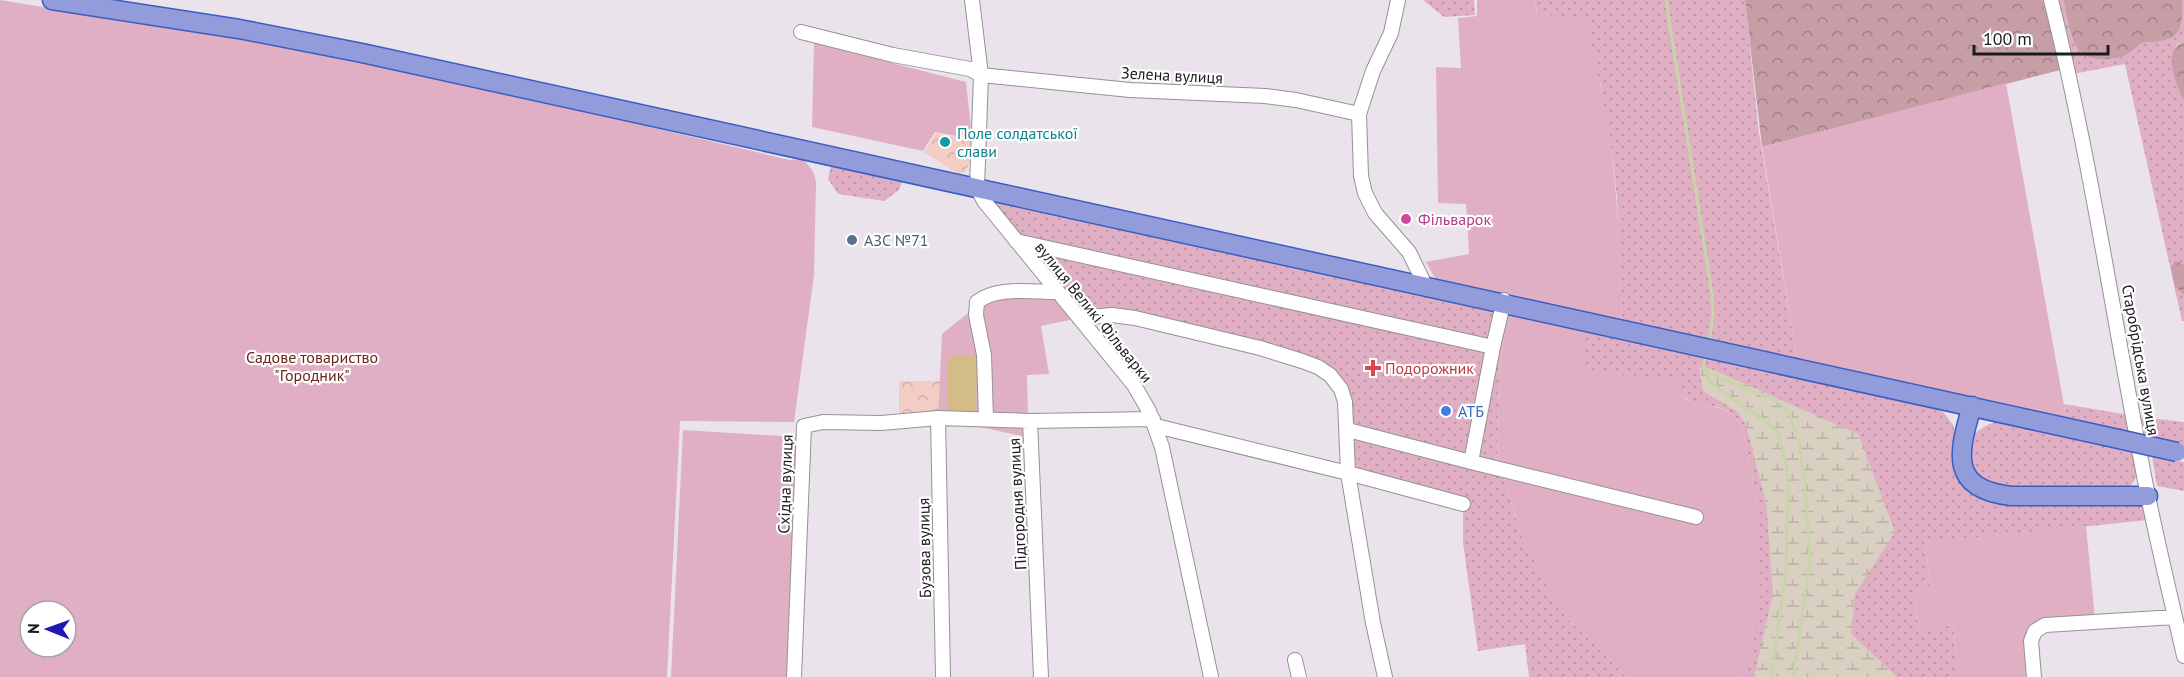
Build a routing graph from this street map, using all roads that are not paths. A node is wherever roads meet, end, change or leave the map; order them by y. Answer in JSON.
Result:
{"nodes":[{"id":1,"x":52,"y":0,"type":"edge"},
{"id":2,"x":972,"y":0,"type":"edge"},
{"id":3,"x":1398,"y":0,"type":"edge"},
{"id":4,"x":2052,"y":0,"type":"edge"},
{"id":5,"x":801,"y":32,"type":"dead end"},
{"id":6,"x":981,"y":75,"type":"junction"},
{"id":7,"x":1359,"y":114,"type":"junction"},
{"id":8,"x":977,"y":188,"type":"junction"},
{"id":9,"x":1016,"y":241,"type":"junction"},
{"id":10,"x":1426,"y":287,"type":"junction"},
{"id":11,"x":1057,"y":292,"type":"junction"},
{"id":12,"x":1504,"y":302,"type":"junction"},
{"id":13,"x":1079,"y":318,"type":"junction"},
{"id":14,"x":1493,"y":346,"type":"junction"},
{"id":15,"x":1972,"y":406,"type":"junction"},
{"id":16,"x":938,"y":418,"type":"junction"},
{"id":17,"x":986,"y":419,"type":"junction"},
{"id":18,"x":1030,"y":421,"type":"junction"},
{"id":19,"x":1155,"y":423,"type":"junction"},
{"id":20,"x":1348,"y":430,"type":"junction"},
{"id":21,"x":2181,"y":452,"type":"edge"},
{"id":22,"x":1472,"y":462,"type":"junction"},
{"id":23,"x":1348,"y":473,"type":"junction"},
{"id":24,"x":2148,"y":496,"type":"junction"},
{"id":25,"x":1463,"y":504,"type":"dead end"},
{"id":26,"x":1696,"y":518,"type":"dead end"},
{"id":27,"x":2175,"y":617,"type":"junction"},
{"id":28,"x":2184,"y":656,"type":"edge"},
{"id":29,"x":1295,"y":660,"type":"dead end"},
{"id":30,"x":794,"y":677,"type":"edge"},
{"id":31,"x":943,"y":677,"type":"edge"},
{"id":32,"x":1041,"y":677,"type":"edge"},
{"id":33,"x":1211,"y":677,"type":"edge"},
{"id":34,"x":1299,"y":677,"type":"edge"},
{"id":35,"x":1385,"y":677,"type":"edge"},
{"id":36,"x":2034,"y":677,"type":"edge"}],
"edges":[{"from":1,"to":8,"type":"highway"},
{"from":2,"to":6,"type":"street"},
{"from":3,"to":7,"type":"street"},
{"from":4,"to":24,"type":"street","name":"Старобрідська вулиця"},
{"from":5,"to":6,"type":"street","name":"Зелена вулиця"},
{"from":6,"to":7,"type":"street","name":"Зелена вулиця"},
{"from":6,"to":8,"type":"street"},
{"from":7,"to":10,"type":"street"},
{"from":8,"to":9,"type":"street","name":"вулиця Великі Фільварки"},
{"from":8,"to":10,"type":"highway"},
{"from":9,"to":11,"type":"street","name":"вулиця Великі Фільварки"},
{"from":9,"to":14,"type":"street"},
{"from":10,"to":12,"type":"highway"},
{"from":11,"to":13,"type":"street","name":"вулиця Великі Фільварки"},
{"from":11,"to":17,"type":"street"},
{"from":12,"to":14,"type":"street"},
{"from":12,"to":15,"type":"highway"},
{"from":13,"to":19,"type":"street","name":"вулиця Великі Фільварки"},
{"from":13,"to":20,"type":"street"},
{"from":14,"to":22,"type":"street"},
{"from":15,"to":21,"type":"highway","bridge":true},
{"from":15,"to":24,"type":"highway"},
{"from":16,"to":17,"type":"street","name":"Підгородня вулиця"},
{"from":16,"to":30,"type":"street","name":"Східна вулиця"},
{"from":16,"to":31,"type":"street","name":"Бузова вулиця"},
{"from":17,"to":18,"type":"street","name":"Підгородня вулиця"},
{"from":18,"to":19,"type":"street"},
{"from":18,"to":32,"type":"street","name":"Підгородня вулиця"},
{"from":19,"to":23,"type":"street"},
{"from":19,"to":33,"type":"street","name":"вулиця Великі Фільварки"},
{"from":20,"to":22,"type":"street"},
{"from":20,"to":23,"type":"street"},
{"from":22,"to":26,"type":"street"},
{"from":23,"to":25,"type":"street"},
{"from":23,"to":35,"type":"street"},
{"from":24,"to":27,"type":"street","name":"Старобрідська вулиця"},
{"from":27,"to":28,"type":"street","name":"Старобрідська вулиця"},
{"from":27,"to":36,"type":"street"},
{"from":29,"to":34,"type":"street"}]}
